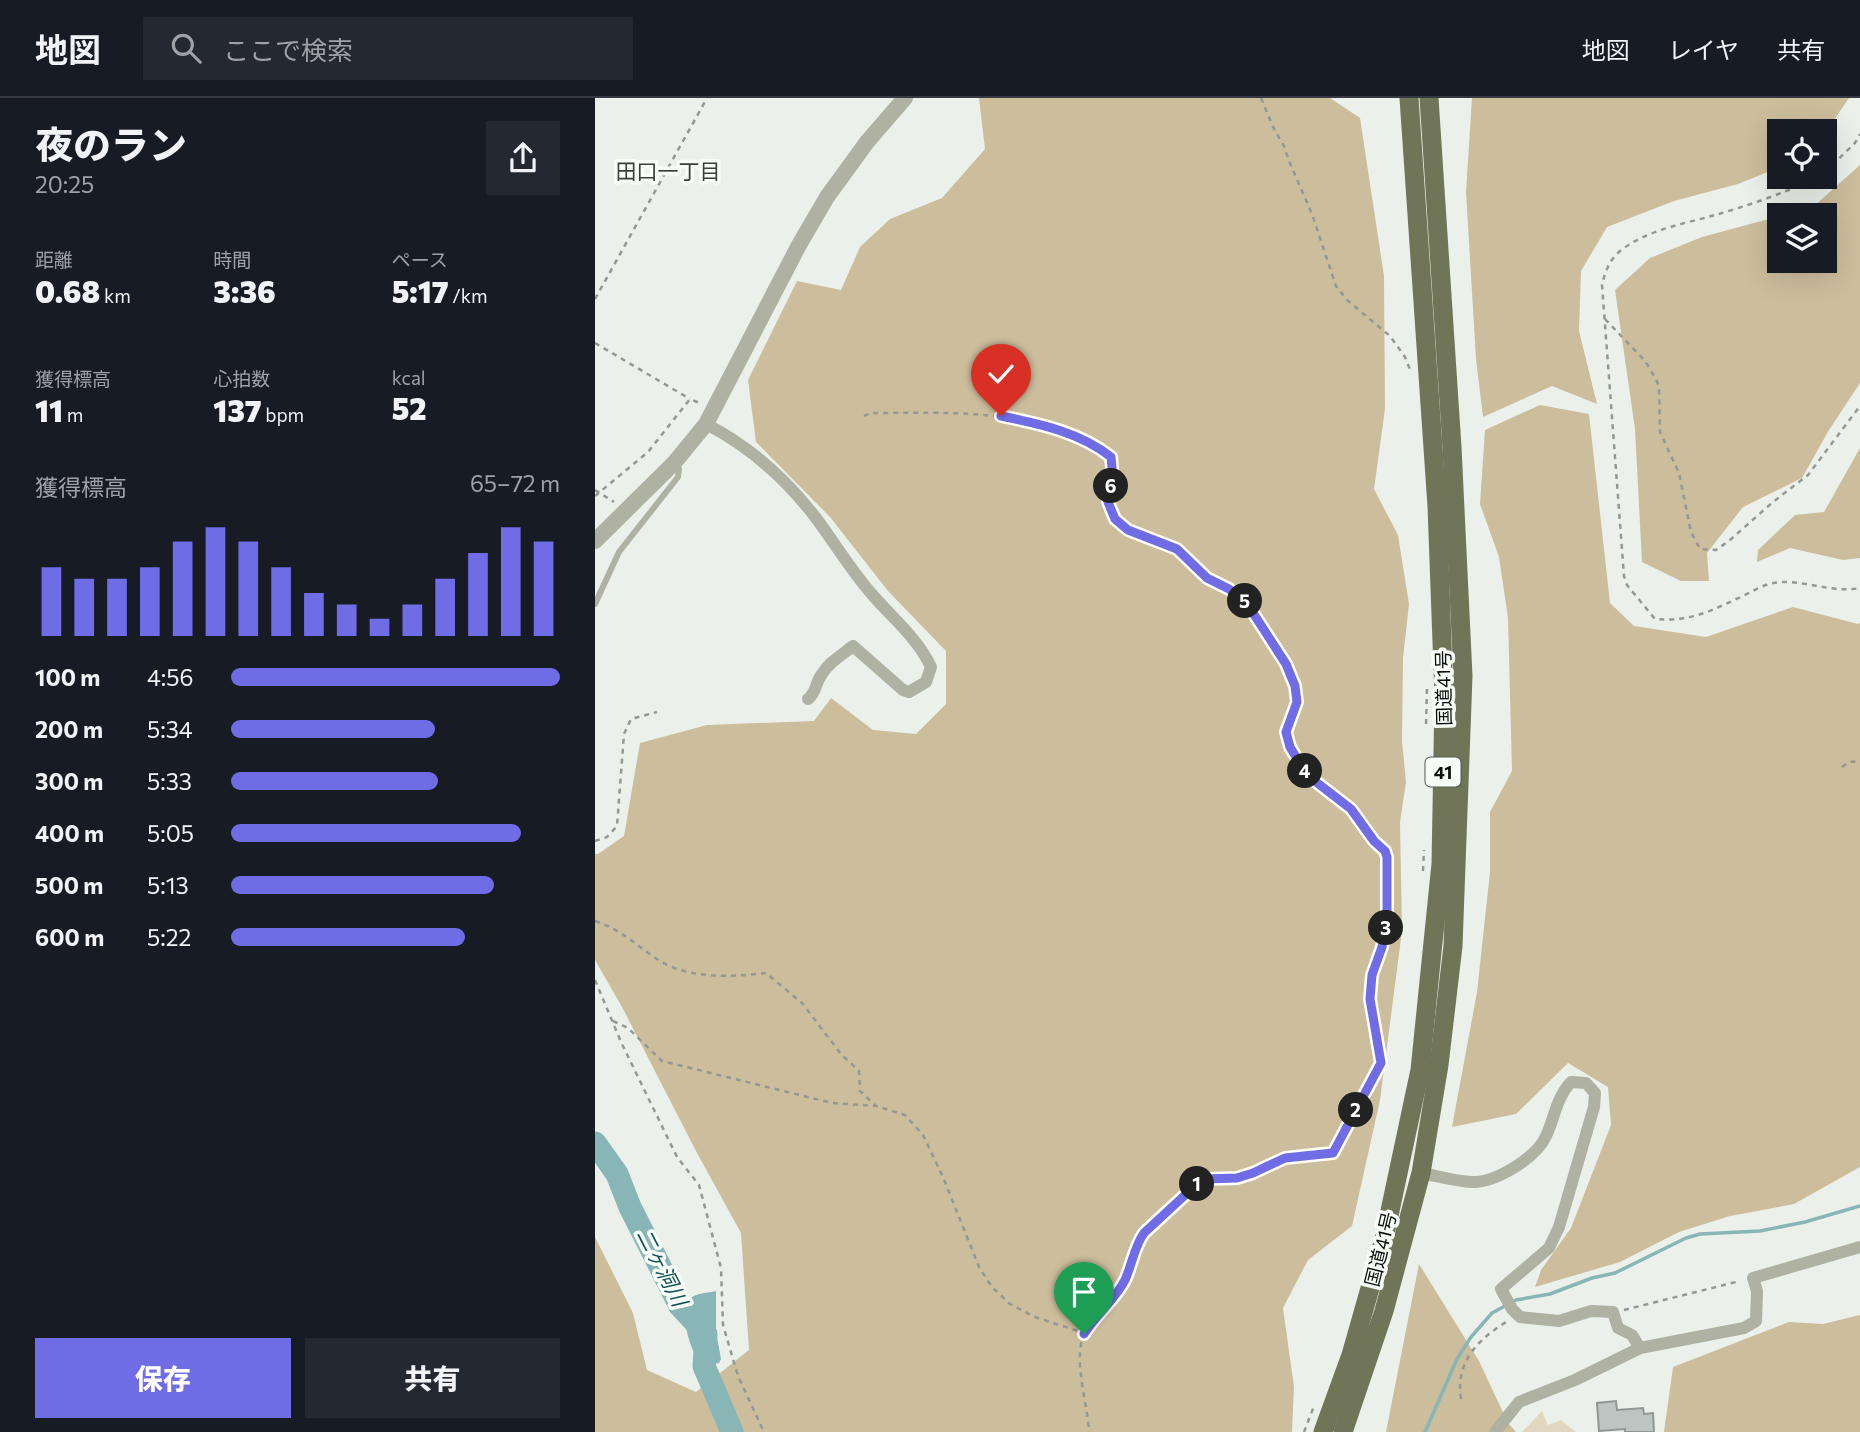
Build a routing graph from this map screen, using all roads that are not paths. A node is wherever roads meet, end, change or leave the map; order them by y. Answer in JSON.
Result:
{"nodes":[{"id":1,"x":905,"y":98,"type":"edge"},
{"id":2,"x":1409,"y":98,"type":"edge"},
{"id":3,"x":1429,"y":98,"type":"edge"},
{"id":4,"x":710,"y":417,"type":"junction"},
{"id":5,"x":674,"y":463,"type":"junction"},
{"id":6,"x":595,"y":541,"type":"edge"},
{"id":7,"x":595,"y":604,"type":"edge"},
{"id":8,"x":808,"y":699,"type":"dead end"},
{"id":9,"x":1421,"y":1174,"type":"junction"},
{"id":10,"x":1860,"y":1247,"type":"edge"},
{"id":11,"x":1640,"y":1348,"type":"junction"},
{"id":12,"x":1323,"y":1432,"type":"edge"},
{"id":13,"x":1343,"y":1432,"type":"edge"},
{"id":14,"x":1495,"y":1432,"type":"edge"}],
"edges":[{"from":1,"to":4,"type":"street"},
{"from":2,"to":12,"type":"highway","name":"国道41号","number":"41"},
{"from":3,"to":9,"type":"highway","name":"国道41号","number":"41"},
{"from":4,"to":5,"type":"street"},
{"from":4,"to":8,"type":"street"},
{"from":5,"to":6,"type":"street"},
{"from":5,"to":7,"type":"lane"},
{"from":9,"to":11,"type":"street"},
{"from":9,"to":13,"type":"highway","name":"国道41号","number":"41"},
{"from":10,"to":11,"type":"street"},
{"from":11,"to":14,"type":"street"}]}
